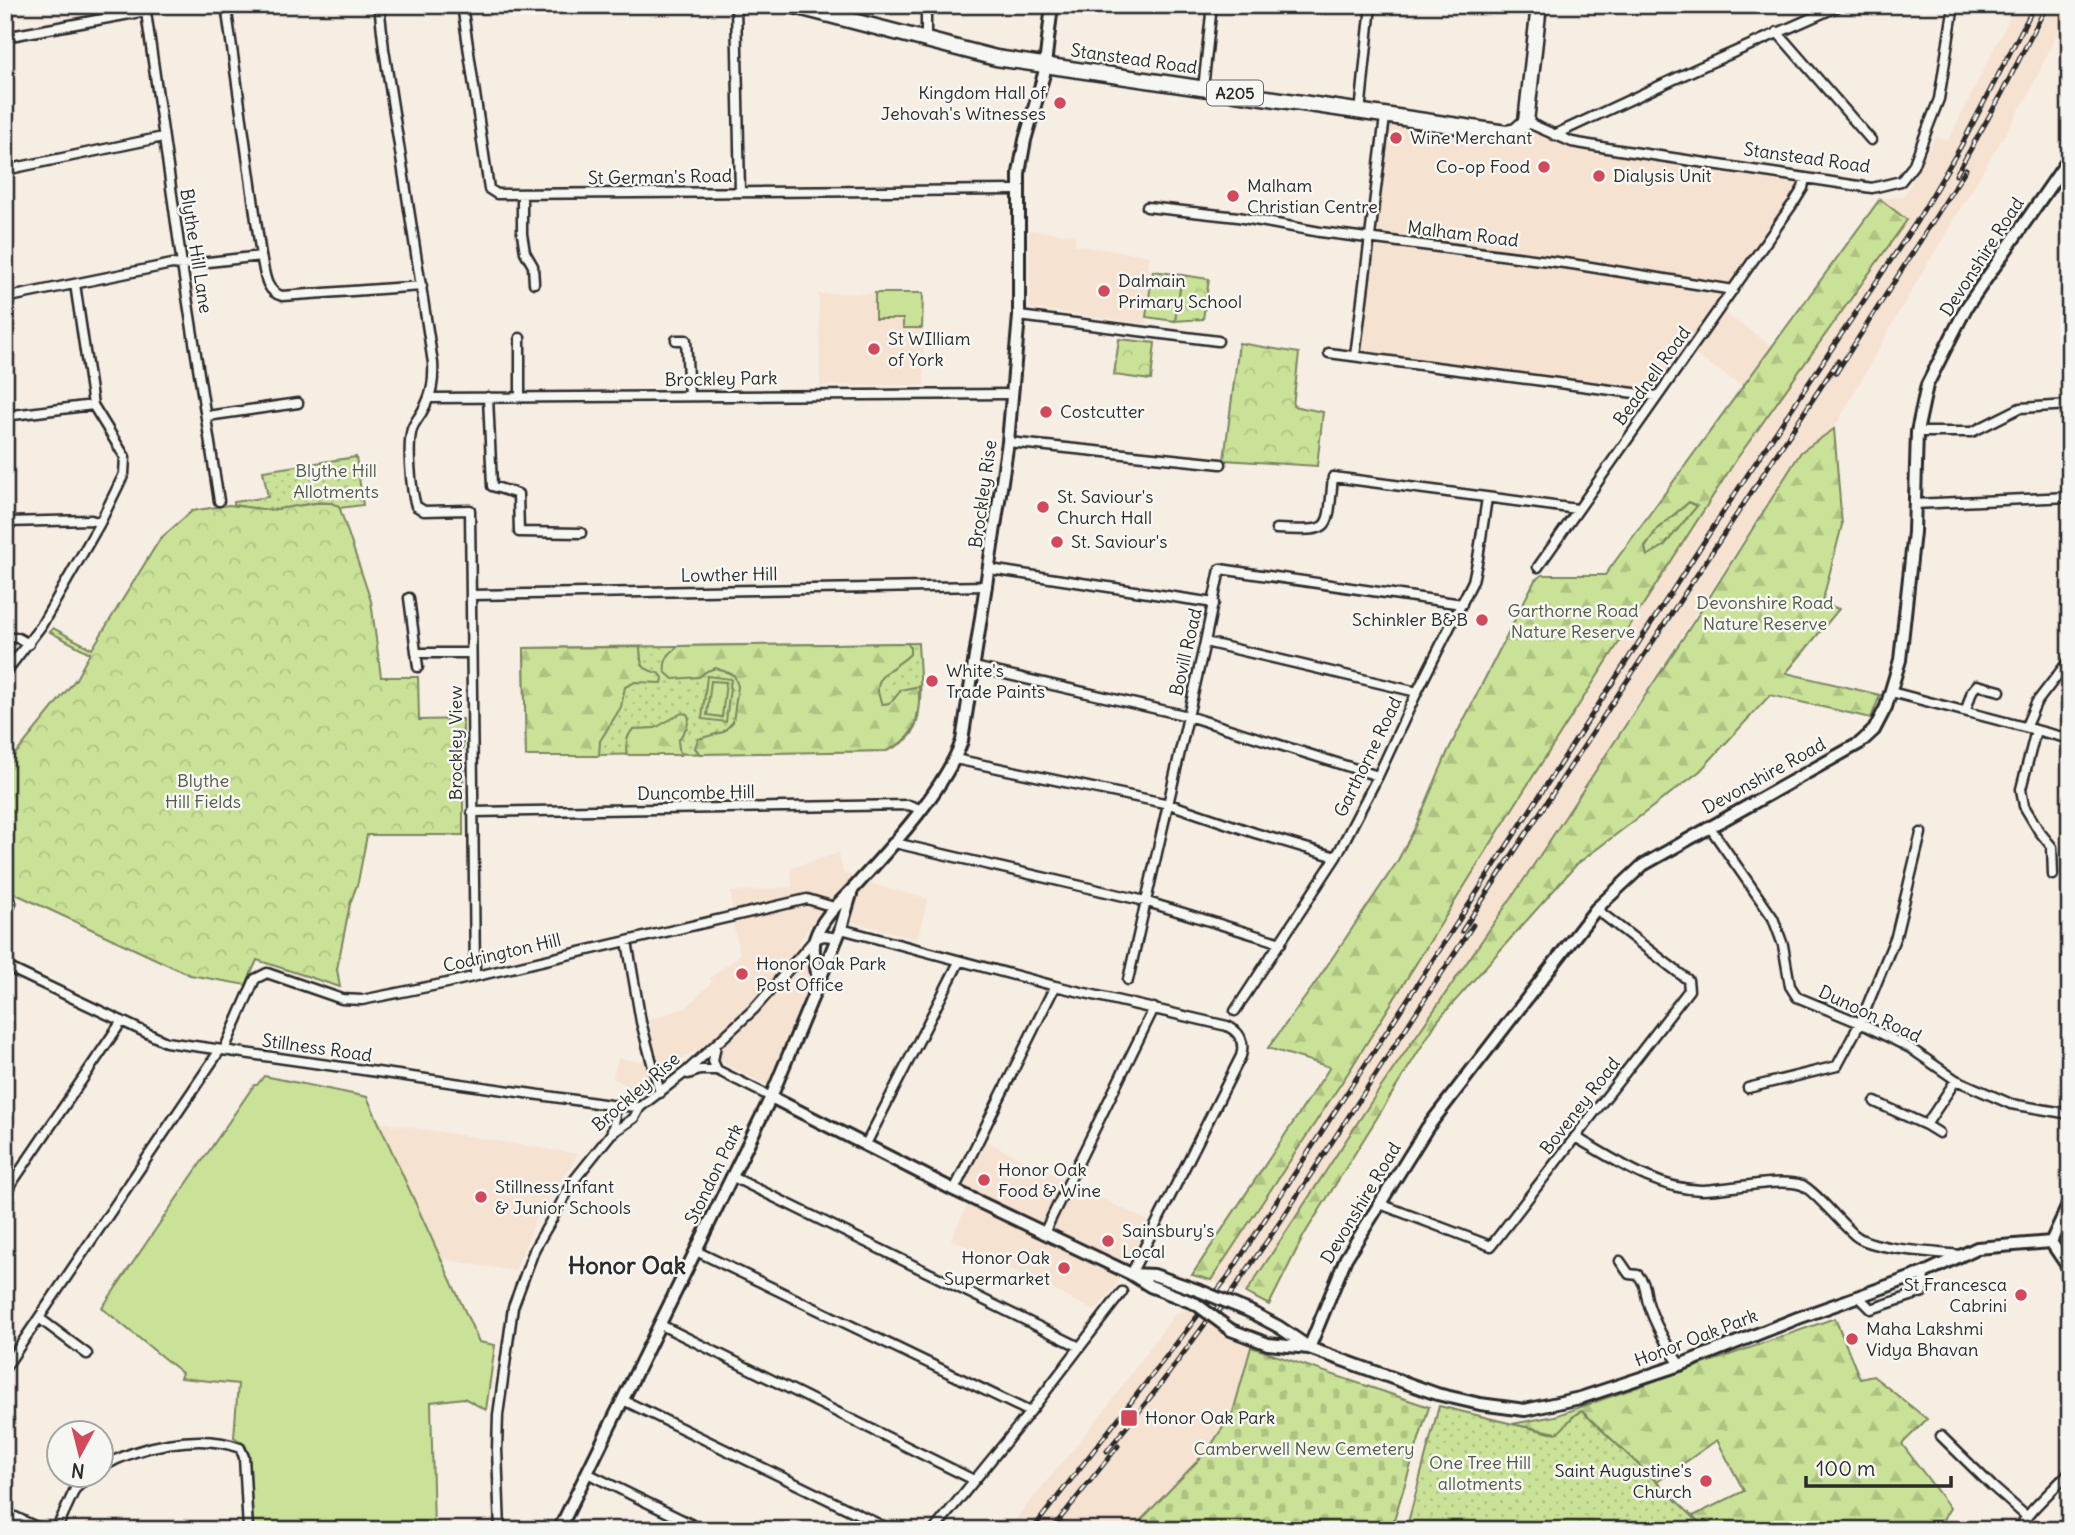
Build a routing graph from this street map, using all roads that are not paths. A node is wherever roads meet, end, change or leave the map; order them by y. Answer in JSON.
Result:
{"nodes":[{"id":1,"x":226,"y":5,"type":"edge"},
{"id":2,"x":379,"y":5,"type":"edge"},
{"id":3,"x":462,"y":5,"type":"edge"},
{"id":4,"x":736,"y":5,"type":"edge"},
{"id":5,"x":926,"y":5,"type":"edge"},
{"id":6,"x":1052,"y":5,"type":"edge"},
{"id":7,"x":1212,"y":5,"type":"edge"},
{"id":8,"x":1371,"y":5,"type":"edge"},
{"id":9,"x":1539,"y":5,"type":"edge"},
{"id":10,"x":1841,"y":5,"type":"edge"},
{"id":11,"x":1954,"y":5,"type":"edge"},
{"id":12,"x":798,"y":6,"type":"edge"},
{"id":13,"x":145,"y":8,"type":"edge"},
{"id":14,"x":1777,"y":32,"type":"junction"},
{"id":15,"x":5,"y":37,"type":"edge"},
{"id":16,"x":926,"y":39,"type":"junction"},
{"id":17,"x":1046,"y":66,"type":"junction"},
{"id":18,"x":1203,"y":89,"type":"junction"},
{"id":19,"x":1360,"y":113,"type":"junction"},
{"id":20,"x":1385,"y":117,"type":"junction"},
{"id":21,"x":1521,"y":126,"type":"junction"},
{"id":22,"x":1553,"y":135,"type":"junction"},
{"id":23,"x":163,"y":136,"type":"junction"},
{"id":24,"x":1871,"y":140,"type":"dead end"},
{"id":25,"x":2070,"y":157,"type":"edge"},
{"id":26,"x":5,"y":170,"type":"edge"},
{"id":27,"x":1805,"y":178,"type":"junction"},
{"id":28,"x":1018,"y":190,"type":"junction"},
{"id":29,"x":740,"y":192,"type":"junction"},
{"id":30,"x":522,"y":194,"type":"junction"},
{"id":31,"x":1147,"y":207,"type":"dead end"},
{"id":32,"x":1368,"y":238,"type":"junction"},
{"id":33,"x":261,"y":256,"type":"junction"},
{"id":34,"x":182,"y":265,"type":"junction"},
{"id":35,"x":534,"y":283,"type":"dead end"},
{"id":36,"x":75,"y":284,"type":"junction"},
{"id":37,"x":422,"y":286,"type":"junction"},
{"id":38,"x":1733,"y":290,"type":"junction"},
{"id":39,"x":5,"y":298,"type":"edge"},
{"id":40,"x":1019,"y":316,"type":"junction"},
{"id":41,"x":520,"y":338,"type":"dead end"},
{"id":42,"x":676,"y":340,"type":"dead end"},
{"id":43,"x":1218,"y":341,"type":"dead end"},
{"id":44,"x":1329,"y":353,"type":"dead end"},
{"id":45,"x":1355,"y":356,"type":"junction"},
{"id":46,"x":1013,"y":394,"type":"junction"},
{"id":47,"x":689,"y":396,"type":"junction"},
{"id":48,"x":1657,"y":396,"type":"junction"},
{"id":49,"x":488,"y":397,"type":"junction"},
{"id":50,"x":520,"y":397,"type":"junction"},
{"id":51,"x":430,"y":398,"type":"junction"},
{"id":52,"x":298,"y":403,"type":"dead end"},
{"id":53,"x":93,"y":405,"type":"junction"},
{"id":54,"x":2070,"y":405,"type":"edge"},
{"id":55,"x":5,"y":416,"type":"edge"},
{"id":56,"x":207,"y":416,"type":"junction"},
{"id":57,"x":1917,"y":432,"type":"junction"},
{"id":58,"x":1008,"y":442,"type":"junction"},
{"id":59,"x":1221,"y":464,"type":"dead end"},
{"id":60,"x":2070,"y":497,"type":"edge"},
{"id":61,"x":1487,"y":498,"type":"junction"},
{"id":62,"x":219,"y":501,"type":"dead end"},
{"id":63,"x":1914,"y":504,"type":"junction"},
{"id":64,"x":1577,"y":509,"type":"junction"},
{"id":65,"x":5,"y":522,"type":"edge"},
{"id":66,"x":100,"y":523,"type":"junction"},
{"id":67,"x":1276,"y":529,"type":"dead end"},
{"id":68,"x":581,"y":533,"type":"dead end"},
{"id":69,"x":1538,"y":567,"type":"dead end"},
{"id":70,"x":990,"y":569,"type":"junction"},
{"id":71,"x":987,"y":586,"type":"junction"},
{"id":72,"x":471,"y":595,"type":"junction"},
{"id":73,"x":409,"y":598,"type":"dead end"},
{"id":74,"x":1213,"y":603,"type":"junction"},
{"id":75,"x":1462,"y":604,"type":"junction"},
{"id":76,"x":5,"y":638,"type":"edge"},
{"id":77,"x":1206,"y":642,"type":"junction"},
{"id":78,"x":29,"y":644,"type":"junction"},
{"id":79,"x":416,"y":653,"type":"junction"},
{"id":80,"x":471,"y":653,"type":"junction"},
{"id":81,"x":2070,"y":659,"type":"edge"},
{"id":82,"x":418,"y":667,"type":"dead end"},
{"id":83,"x":974,"y":667,"type":"junction"},
{"id":84,"x":5,"y":673,"type":"edge"},
{"id":85,"x":2000,"y":691,"type":"dead end"},
{"id":86,"x":1417,"y":692,"type":"junction"},
{"id":87,"x":1891,"y":692,"type":"junction"},
{"id":88,"x":1966,"y":710,"type":"junction"},
{"id":89,"x":1188,"y":716,"type":"junction"},
{"id":90,"x":2026,"y":726,"type":"junction"},
{"id":91,"x":2036,"y":730,"type":"junction"},
{"id":92,"x":2070,"y":739,"type":"edge"},
{"id":93,"x":955,"y":759,"type":"junction"},
{"id":94,"x":1378,"y":776,"type":"junction"},
{"id":95,"x":1169,"y":804,"type":"junction"},
{"id":96,"x":920,"y":809,"type":"junction"},
{"id":97,"x":472,"y":812,"type":"junction"},
{"id":98,"x":1709,"y":826,"type":"junction"},
{"id":99,"x":1921,"y":833,"type":"dead end"},
{"id":100,"x":895,"y":843,"type":"junction"},
{"id":101,"x":1336,"y":857,"type":"junction"},
{"id":102,"x":2053,"y":874,"type":"dead end"},
{"id":103,"x":851,"y":891,"type":"junction"},
{"id":104,"x":1146,"y":901,"type":"junction"},
{"id":105,"x":10,"y":903,"type":"dead end"},
{"id":106,"x":834,"y":907,"type":"junction"},
{"id":107,"x":1596,"y":909,"type":"junction"},
{"id":108,"x":5,"y":919,"type":"edge"},
{"id":109,"x":841,"y":929,"type":"junction"},
{"id":110,"x":815,"y":939,"type":"junction"},
{"id":111,"x":627,"y":941,"type":"junction"},
{"id":112,"x":835,"y":943,"type":"junction"},
{"id":113,"x":1281,"y":943,"type":"junction"},
{"id":114,"x":815,"y":956,"type":"junction"},
{"id":115,"x":829,"y":956,"type":"junction"},
{"id":116,"x":959,"y":962,"type":"junction"},
{"id":117,"x":5,"y":967,"type":"edge"},
{"id":118,"x":475,"y":976,"type":"junction"},
{"id":119,"x":1129,"y":980,"type":"dead end"},
{"id":120,"x":818,"y":981,"type":"junction"},
{"id":121,"x":1055,"y":986,"type":"junction"},
{"id":122,"x":1154,"y":1008,"type":"junction"},
{"id":123,"x":1235,"y":1011,"type":"dead end"},
{"id":124,"x":122,"y":1021,"type":"junction"},
{"id":125,"x":1860,"y":1023,"type":"junction"},
{"id":126,"x":716,"y":1045,"type":"junction"},
{"id":127,"x":222,"y":1050,"type":"junction"},
{"id":128,"x":717,"y":1070,"type":"junction"},
{"id":129,"x":679,"y":1077,"type":"junction"},
{"id":130,"x":1956,"y":1080,"type":"junction"},
{"id":131,"x":1748,"y":1088,"type":"dead end"},
{"id":132,"x":660,"y":1093,"type":"junction"},
{"id":133,"x":771,"y":1097,"type":"junction"},
{"id":134,"x":1875,"y":1102,"type":"dead end"},
{"id":135,"x":610,"y":1105,"type":"junction"},
{"id":136,"x":640,"y":1107,"type":"junction"},
{"id":137,"x":2070,"y":1114,"type":"edge"},
{"id":138,"x":1926,"y":1125,"type":"junction"},
{"id":139,"x":1939,"y":1133,"type":"dead end"},
{"id":140,"x":611,"y":1134,"type":"junction"},
{"id":141,"x":1576,"y":1137,"type":"junction"},
{"id":142,"x":865,"y":1146,"type":"junction"},
{"id":143,"x":733,"y":1177,"type":"junction"},
{"id":144,"x":954,"y":1190,"type":"junction"},
{"id":145,"x":5,"y":1194,"type":"edge"},
{"id":146,"x":2070,"y":1201,"type":"edge"},
{"id":147,"x":1380,"y":1204,"type":"junction"},
{"id":148,"x":1044,"y":1233,"type":"junction"},
{"id":149,"x":2051,"y":1242,"type":"junction"},
{"id":150,"x":696,"y":1251,"type":"junction"},
{"id":151,"x":1961,"y":1255,"type":"junction"},
{"id":152,"x":1620,"y":1261,"type":"dead end"},
{"id":153,"x":2070,"y":1270,"type":"edge"},
{"id":154,"x":1924,"y":1273,"type":"junction"},
{"id":155,"x":1131,"y":1274,"type":"junction"},
{"id":156,"x":1122,"y":1292,"type":"dead end"},
{"id":157,"x":1858,"y":1296,"type":"junction"},
{"id":158,"x":39,"y":1318,"type":"junction"},
{"id":159,"x":660,"y":1324,"type":"junction"},
{"id":160,"x":1080,"y":1347,"type":"junction"},
{"id":161,"x":1309,"y":1348,"type":"junction"},
{"id":162,"x":86,"y":1354,"type":"dead end"},
{"id":163,"x":1680,"y":1366,"type":"junction"},
{"id":164,"x":5,"y":1368,"type":"edge"},
{"id":165,"x":623,"y":1400,"type":"junction"},
{"id":166,"x":1030,"y":1412,"type":"junction"},
{"id":167,"x":1941,"y":1436,"type":"dead end"},
{"id":168,"x":116,"y":1461,"type":"edge"},
{"id":169,"x":2070,"y":1471,"type":"edge"},
{"id":170,"x":587,"y":1473,"type":"junction"},
{"id":171,"x":974,"y":1480,"type":"junction"},
{"id":172,"x":75,"y":1490,"type":"edge"},
{"id":173,"x":5,"y":1513,"type":"edge"},
{"id":174,"x":2026,"y":1516,"type":"junction"},
{"id":175,"x":43,"y":1530,"type":"edge"},
{"id":176,"x":56,"y":1530,"type":"edge"},
{"id":177,"x":248,"y":1530,"type":"edge"},
{"id":178,"x":500,"y":1530,"type":"edge"},
{"id":179,"x":559,"y":1530,"type":"edge"},
{"id":180,"x":703,"y":1530,"type":"edge"},
{"id":181,"x":891,"y":1530,"type":"edge"},
{"id":182,"x":934,"y":1530,"type":"edge"},
{"id":183,"x":2018,"y":1530,"type":"edge"}],
"edges":[{"from":1,"to":33,"type":"street"},
{"from":2,"to":37,"type":"street"},
{"from":3,"to":30,"type":"street","name":"St German's Road"},
{"from":4,"to":29,"type":"street"},
{"from":5,"to":16,"type":"street"},
{"from":6,"to":17,"type":"main road","name":"Brockley Rise"},
{"from":7,"to":18,"type":"street"},
{"from":8,"to":19,"type":"street"},
{"from":9,"to":21,"type":"highway"},
{"from":10,"to":14,"type":"street"},
{"from":11,"to":27,"type":"street","name":"Stanstead Road"},
{"from":12,"to":16,"type":"highway","name":"Stanstead Road","number":"A205"},
{"from":13,"to":15,"type":"street"},
{"from":13,"to":23,"type":"street","name":"Blythe Hill Lane"},
{"from":14,"to":22,"type":"street"},
{"from":14,"to":24,"type":"street"},
{"from":16,"to":17,"type":"highway","name":"Stanstead Road","number":"A205"},
{"from":17,"to":18,"type":"highway","name":"Stanstead Road","number":"A205"},
{"from":17,"to":28,"type":"main road","name":"Brockley Rise"},
{"from":18,"to":19,"type":"highway","name":"Stanstead Road","number":"A205"},
{"from":19,"to":20,"type":"highway","name":"Stanstead Road","number":"A205"},
{"from":20,"to":21,"type":"highway","name":"Stanstead Road","number":"A205"},
{"from":20,"to":32,"type":"street"},
{"from":21,"to":22,"type":"street","name":"Stanstead Road"},
{"from":22,"to":27,"type":"street","name":"Stanstead Road"},
{"from":23,"to":26,"type":"street"},
{"from":23,"to":34,"type":"street","name":"Blythe Hill Lane"},
{"from":25,"to":57,"type":"main road","name":"Devonshire Road"},
{"from":27,"to":38,"type":"street","name":"Beadnell Road"},
{"from":28,"to":29,"type":"street","name":"St German's Road"},
{"from":28,"to":40,"type":"main road","name":"Brockley Rise"},
{"from":29,"to":30,"type":"street","name":"St German's Road"},
{"from":30,"to":35,"type":"street"},
{"from":31,"to":32,"type":"street","name":"Malham Road"},
{"from":32,"to":38,"type":"street","name":"Malham Road"},
{"from":32,"to":45,"type":"street"},
{"from":33,"to":34,"type":"street"},
{"from":33,"to":37,"type":"street"},
{"from":34,"to":36,"type":"street"},
{"from":34,"to":56,"type":"street","name":"Blythe Hill Lane"},
{"from":36,"to":39,"type":"street"},
{"from":36,"to":53,"type":"street"},
{"from":37,"to":51,"type":"street"},
{"from":38,"to":48,"type":"street","name":"Beadnell Road"},
{"from":40,"to":43,"type":"street"},
{"from":40,"to":46,"type":"main road","name":"Brockley Rise"},
{"from":41,"to":50,"type":"street"},
{"from":42,"to":47,"type":"street"},
{"from":44,"to":45,"type":"street"},
{"from":45,"to":48,"type":"street"},
{"from":46,"to":47,"type":"street","name":"Brockley Park"},
{"from":46,"to":58,"type":"main road","name":"Brockley Rise"},
{"from":47,"to":50,"type":"street","name":"Brockley Park"},
{"from":48,"to":64,"type":"street","name":"Beadnell Road"},
{"from":49,"to":50,"type":"street","name":"Brockley Park"},
{"from":49,"to":51,"type":"street","name":"Brockley Park"},
{"from":49,"to":68,"type":"street"},
{"from":51,"to":72,"type":"street","name":"Brockley View"},
{"from":52,"to":56,"type":"street"},
{"from":53,"to":55,"type":"street"},
{"from":53,"to":66,"type":"street"},
{"from":54,"to":57,"type":"street"},
{"from":56,"to":62,"type":"street","name":"Blythe Hill Lane"},
{"from":57,"to":63,"type":"main road","name":"Devonshire Road"},
{"from":58,"to":59,"type":"street"},
{"from":58,"to":70,"type":"main road","name":"Brockley Rise"},
{"from":60,"to":63,"type":"street"},
{"from":61,"to":64,"type":"street"},
{"from":61,"to":67,"type":"street"},
{"from":61,"to":75,"type":"street","name":"Garthorne Road"},
{"from":63,"to":87,"type":"main road","name":"Devonshire Road"},
{"from":64,"to":69,"type":"street","name":"Beadnell Road"},
{"from":65,"to":66,"type":"street"},
{"from":66,"to":78,"type":"street"},
{"from":70,"to":71,"type":"main road","name":"Brockley Rise"},
{"from":70,"to":74,"type":"street"},
{"from":71,"to":72,"type":"street","name":"Lowther Hill"},
{"from":71,"to":83,"type":"main road","name":"Brockley Rise"},
{"from":72,"to":80,"type":"street","name":"Brockley View"},
{"from":73,"to":79,"type":"street"},
{"from":74,"to":75,"type":"street","name":"Bovill Road"},
{"from":74,"to":77,"type":"street","name":"Bovill Road"},
{"from":75,"to":86,"type":"street","name":"Garthorne Road"},
{"from":76,"to":78,"type":"street"},
{"from":77,"to":86,"type":"street"},
{"from":77,"to":89,"type":"street","name":"Bovill Road"},
{"from":78,"to":84,"type":"street"},
{"from":79,"to":80,"type":"street"},
{"from":79,"to":82,"type":"street"},
{"from":80,"to":97,"type":"street","name":"Brockley View"},
{"from":81,"to":90,"type":"street"},
{"from":83,"to":89,"type":"street"},
{"from":83,"to":93,"type":"main road","name":"Brockley Rise"},
{"from":85,"to":88,"type":"street"},
{"from":86,"to":94,"type":"street","name":"Garthorne Road"},
{"from":87,"to":88,"type":"street"},
{"from":87,"to":98,"type":"main road","name":"Devonshire Road"},
{"from":88,"to":90,"type":"street"},
{"from":89,"to":94,"type":"street"},
{"from":89,"to":95,"type":"street","name":"Bovill Road"},
{"from":90,"to":91,"type":"street"},
{"from":91,"to":92,"type":"street"},
{"from":91,"to":102,"type":"street"},
{"from":93,"to":95,"type":"street"},
{"from":93,"to":96,"type":"main road","name":"Brockley Rise"},
{"from":94,"to":101,"type":"street","name":"Garthorne Road"},
{"from":95,"to":101,"type":"street"},
{"from":95,"to":104,"type":"street","name":"Bovill Road"},
{"from":96,"to":97,"type":"street","name":"Duncombe Hill"},
{"from":96,"to":100,"type":"main road","name":"Brockley Rise"},
{"from":97,"to":118,"type":"street","name":"Brockley View"},
{"from":98,"to":107,"type":"main road","name":"Devonshire Road"},
{"from":98,"to":125,"type":"street","name":"Dunoon Road"},
{"from":99,"to":125,"type":"street"},
{"from":100,"to":103,"type":"main road","name":"Brockley Rise"},
{"from":100,"to":104,"type":"street"},
{"from":101,"to":113,"type":"street","name":"Garthorne Road"},
{"from":103,"to":106,"type":"main road"},
{"from":103,"to":109,"type":"main road","name":"Stondon Park"},
{"from":104,"to":113,"type":"street"},
{"from":104,"to":119,"type":"street","name":"Bovill Road"},
{"from":105,"to":108,"type":"street"},
{"from":106,"to":110,"type":"main road"},
{"from":106,"to":111,"type":"street","name":"Codrington Hill"},
{"from":107,"to":141,"type":"street","name":"Boveney Road"},
{"from":107,"to":147,"type":"main road","name":"Devonshire Road"},
{"from":109,"to":112,"type":"main road","name":"Stondon Park"},
{"from":109,"to":116,"type":"street"},
{"from":110,"to":112,"type":"street"},
{"from":110,"to":114,"type":"main road","name":"Stondon Park"},
{"from":110,"to":126,"type":"street","name":"Brockley Rise"},
{"from":111,"to":118,"type":"street","name":"Codrington Hill"},
{"from":111,"to":132,"type":"street"},
{"from":112,"to":115,"type":"main road","name":"Stondon Park"},
{"from":113,"to":123,"type":"street","name":"Garthorne Road"},
{"from":114,"to":115,"type":"main road"},
{"from":114,"to":120,"type":"main road","name":"Stondon Park"},
{"from":115,"to":120,"type":"main road","name":"Stondon Park"},
{"from":116,"to":121,"type":"street"},
{"from":116,"to":142,"type":"street"},
{"from":117,"to":124,"type":"street","name":"Stillness Road"},
{"from":118,"to":127,"type":"street","name":"Codrington Hill"},
{"from":120,"to":133,"type":"main road","name":"Stondon Park"},
{"from":121,"to":122,"type":"street"},
{"from":121,"to":144,"type":"street"},
{"from":122,"to":148,"type":"street"},
{"from":122,"to":155,"type":"street"},
{"from":124,"to":127,"type":"street","name":"Stillness Road"},
{"from":124,"to":145,"type":"street"},
{"from":125,"to":130,"type":"street","name":"Dunoon Road"},
{"from":125,"to":131,"type":"street"},
{"from":126,"to":128,"type":"street"},
{"from":126,"to":129,"type":"street","name":"Brockley Rise"},
{"from":127,"to":135,"type":"street","name":"Stillness Road"},
{"from":127,"to":158,"type":"street","name":"Codrington Hill"},
{"from":128,"to":129,"type":"street"},
{"from":128,"to":133,"type":"street"},
{"from":129,"to":132,"type":"street","name":"Brockley Rise"},
{"from":130,"to":137,"type":"street","name":"Dunoon Road"},
{"from":130,"to":138,"type":"street"},
{"from":132,"to":136,"type":"street","name":"Brockley Rise"},
{"from":133,"to":142,"type":"main road","name":"Honor Oak Park"},
{"from":133,"to":143,"type":"main road","name":"Stondon Park"},
{"from":134,"to":138,"type":"street"},
{"from":135,"to":136,"type":"street","name":"Stillness Road"},
{"from":135,"to":140,"type":"street"},
{"from":136,"to":140,"type":"street","name":"Brockley Rise"},
{"from":138,"to":139,"type":"street"},
{"from":140,"to":178,"type":"street","name":"Brockley Rise"},
{"from":141,"to":147,"type":"street","name":"Boveney Road"},
{"from":141,"to":151,"type":"street"},
{"from":142,"to":144,"type":"main road","name":"Honor Oak Park"},
{"from":143,"to":150,"type":"main road","name":"Stondon Park"},
{"from":143,"to":160,"type":"street"},
{"from":144,"to":148,"type":"main road","name":"Honor Oak Park"},
{"from":146,"to":149,"type":"main road"},
{"from":147,"to":161,"type":"main road","name":"Devonshire Road"},
{"from":148,"to":155,"type":"main road","name":"Honor Oak Park"},
{"from":149,"to":151,"type":"main road","name":"Honor Oak Park"},
{"from":149,"to":153,"type":"main road"},
{"from":150,"to":159,"type":"main road","name":"Stondon Park"},
{"from":150,"to":166,"type":"street"},
{"from":151,"to":154,"type":"main road","name":"Honor Oak Park"},
{"from":152,"to":163,"type":"street"},
{"from":154,"to":157,"type":"main road","name":"Honor Oak Park"},
{"from":154,"to":157,"type":"street"},
{"from":155,"to":161,"type":"main road","name":"Honor Oak Park","bridge":true},
{"from":155,"to":161,"type":"main road","name":"Honor Oak Park","bridge":true},
{"from":156,"to":160,"type":"street"},
{"from":157,"to":163,"type":"main road","name":"Honor Oak Park"},
{"from":158,"to":162,"type":"street"},
{"from":158,"to":164,"type":"street","name":"Codrington Hill"},
{"from":159,"to":165,"type":"main road","name":"Stondon Park"},
{"from":159,"to":171,"type":"street"},
{"from":160,"to":166,"type":"street"},
{"from":161,"to":163,"type":"main road","name":"Honor Oak Park"},
{"from":165,"to":170,"type":"main road","name":"Stondon Park"},
{"from":165,"to":181,"type":"street"},
{"from":166,"to":171,"type":"street"},
{"from":167,"to":174,"type":"street"},
{"from":168,"to":177,"type":"street"},
{"from":169,"to":174,"type":"street"},
{"from":170,"to":179,"type":"main road","name":"Stondon Park"},
{"from":170,"to":180,"type":"street"},
{"from":171,"to":182,"type":"street"},
{"from":172,"to":176,"type":"street"},
{"from":173,"to":175,"type":"street"},
{"from":174,"to":183,"type":"street"}]}
